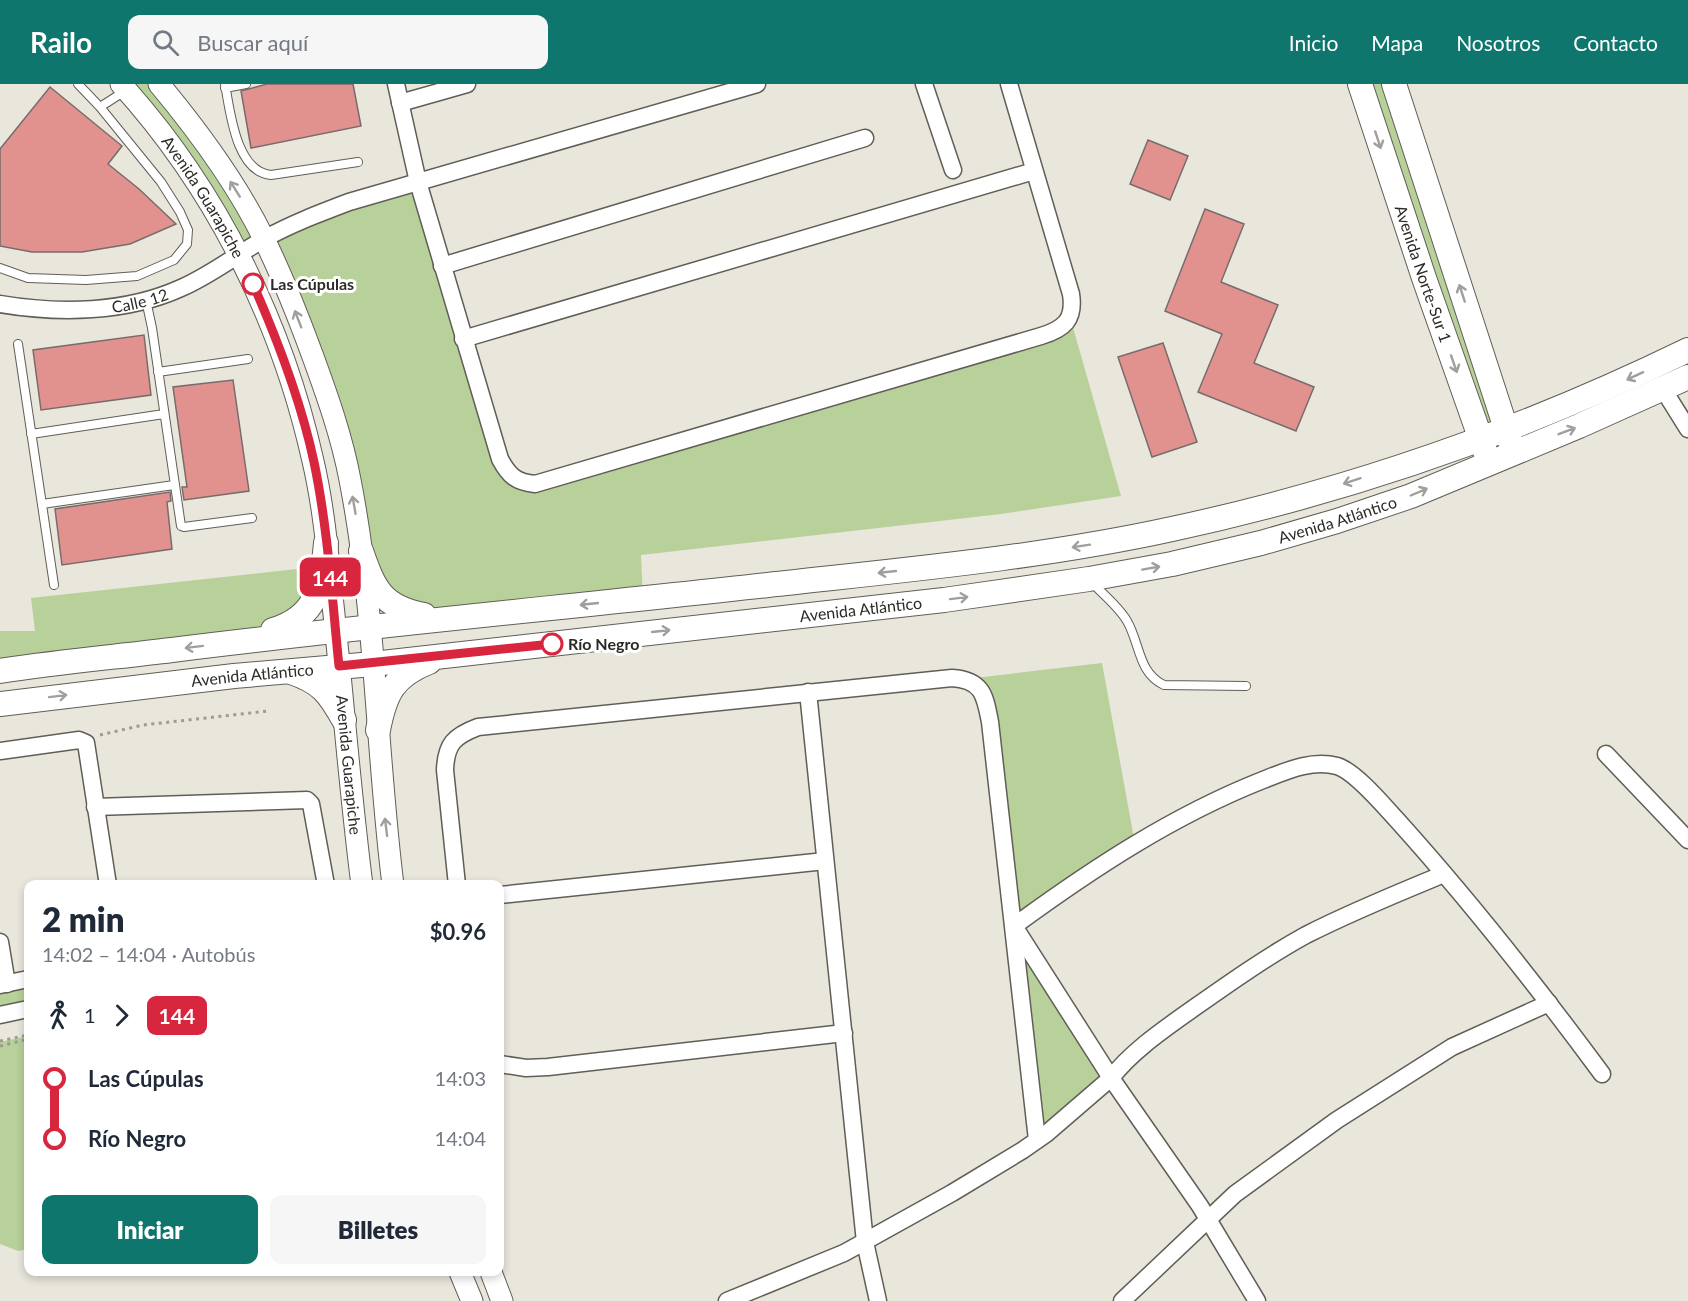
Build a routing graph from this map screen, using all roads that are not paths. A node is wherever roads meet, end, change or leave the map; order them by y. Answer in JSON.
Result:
{"nodes":[{"id":1,"x":78,"y":84,"type":"edge"},
{"id":2,"x":159,"y":84,"type":"edge"},
{"id":3,"x":246,"y":84,"type":"edge"},
{"id":4,"x":396,"y":84,"type":"edge"},
{"id":5,"x":467,"y":84,"type":"edge"},
{"id":6,"x":757,"y":84,"type":"edge"},
{"id":7,"x":924,"y":84,"type":"edge"},
{"id":8,"x":1009,"y":84,"type":"edge"},
{"id":9,"x":1360,"y":84,"type":"edge"},
{"id":10,"x":1394,"y":84,"type":"edge"},
{"id":11,"x":225,"y":86,"type":"edge"},
{"id":12,"x":124,"y":87,"type":"edge"},
{"id":13,"x":400,"y":103,"type":"junction"},
{"id":14,"x":100,"y":107,"type":"junction"},
{"id":15,"x":865,"y":138,"type":"dead end"},
{"id":16,"x":358,"y":162,"type":"dead end"},
{"id":17,"x":953,"y":170,"type":"dead end"},
{"id":18,"x":1034,"y":171,"type":"junction"},
{"id":19,"x":418,"y":182,"type":"junction"},
{"id":20,"x":264,"y":239,"type":"junction"},
{"id":21,"x":240,"y":254,"type":"junction"},
{"id":22,"x":442,"y":266,"type":"junction"},
{"id":23,"x":0,"y":268,"type":"edge"},
{"id":24,"x":146,"y":300,"type":"junction"},
{"id":25,"x":0,"y":304,"type":"edge"},
{"id":26,"x":464,"y":339,"type":"junction"},
{"id":27,"x":18,"y":344,"type":"dead end"},
{"id":28,"x":1688,"y":350,"type":"edge"},
{"id":29,"x":248,"y":359,"type":"dead end"},
{"id":30,"x":158,"y":372,"type":"junction"},
{"id":31,"x":1688,"y":377,"type":"edge"},
{"id":32,"x":1663,"y":389,"type":"junction"},
{"id":33,"x":164,"y":414,"type":"junction"},
{"id":34,"x":1507,"y":429,"type":"junction"},
{"id":35,"x":1688,"y":429,"type":"edge"},
{"id":36,"x":31,"y":434,"type":"junction"},
{"id":37,"x":1480,"y":440,"type":"junction"},
{"id":38,"x":1513,"y":452,"type":"junction"},
{"id":39,"x":1489,"y":462,"type":"junction"},
{"id":40,"x":174,"y":485,"type":"junction"},
{"id":41,"x":42,"y":504,"type":"junction"},
{"id":42,"x":252,"y":518,"type":"dead end"},
{"id":43,"x":326,"y":543,"type":"junction"},
{"id":44,"x":361,"y":551,"type":"junction"},
{"id":45,"x":1089,"y":579,"type":"junction"},
{"id":46,"x":54,"y":585,"type":"dead end"},
{"id":47,"x":450,"y":618,"type":"junction"},
{"id":48,"x":370,"y":626,"type":"junction"},
{"id":49,"x":335,"y":629,"type":"junction"},
{"id":50,"x":235,"y":642,"type":"junction"},
{"id":51,"x":456,"y":654,"type":"junction"},
{"id":52,"x":373,"y":664,"type":"junction"},
{"id":53,"x":339,"y":666,"type":"junction"},
{"id":54,"x":0,"y":671,"type":"edge"},
{"id":55,"x":289,"y":671,"type":"junction"},
{"id":56,"x":1246,"y":686,"type":"dead end"},
{"id":57,"x":808,"y":692,"type":"junction"},
{"id":58,"x":0,"y":704,"type":"edge"},
{"id":59,"x":344,"y":720,"type":"junction"},
{"id":60,"x":378,"y":730,"type":"junction"},
{"id":61,"x":0,"y":752,"type":"edge"},
{"id":62,"x":1606,"y":754,"type":"dead end"},
{"id":63,"x":96,"y":807,"type":"junction"},
{"id":64,"x":1688,"y":840,"type":"edge"},
{"id":65,"x":825,"y":861,"type":"junction"},
{"id":66,"x":1444,"y":873,"type":"junction"},
{"id":67,"x":107,"y":880,"type":"edge"},
{"id":68,"x":325,"y":880,"type":"edge"},
{"id":69,"x":361,"y":880,"type":"edge"},
{"id":70,"x":392,"y":880,"type":"edge"},
{"id":71,"x":457,"y":880,"type":"edge"},
{"id":72,"x":504,"y":895,"type":"edge"},
{"id":73,"x":1014,"y":926,"type":"junction"},
{"id":74,"x":0,"y":942,"type":"edge"},
{"id":75,"x":24,"y":980,"type":"edge"},
{"id":76,"x":3,"y":984,"type":"edge"},
{"id":77,"x":1549,"y":1003,"type":"junction"},
{"id":78,"x":24,"y":1010,"type":"edge"},
{"id":79,"x":0,"y":1015,"type":"edge"},
{"id":80,"x":844,"y":1033,"type":"junction"},
{"id":81,"x":504,"y":1065,"type":"edge"},
{"id":82,"x":1602,"y":1074,"type":"dead end"},
{"id":83,"x":1110,"y":1078,"type":"junction"},
{"id":84,"x":1037,"y":1140,"type":"junction"},
{"id":85,"x":1208,"y":1218,"type":"junction"},
{"id":86,"x":865,"y":1242,"type":"junction"},
{"id":87,"x":462,"y":1276,"type":"edge"},
{"id":88,"x":493,"y":1276,"type":"edge"},
{"id":89,"x":472,"y":1301,"type":"edge"},
{"id":90,"x":502,"y":1301,"type":"edge"},
{"id":91,"x":727,"y":1301,"type":"edge"},
{"id":92,"x":878,"y":1301,"type":"edge"},
{"id":93,"x":1122,"y":1301,"type":"edge"},
{"id":94,"x":1257,"y":1301,"type":"edge"}],
"edges":[{"from":1,"to":14,"type":"lane"},
{"from":20,"to":2,"type":"street","name":"Avenida Guarapiche","one_way":true},
{"from":3,"to":11,"type":"lane"},
{"from":4,"to":13,"type":"street"},
{"from":5,"to":13,"type":"street"},
{"from":6,"to":19,"type":"street","name":"Calle 12"},
{"from":7,"to":17,"type":"street"},
{"from":8,"to":18,"type":"street"},
{"from":9,"to":37,"type":"main road","name":"Avenida Norte-Sur 1","one_way":true},
{"from":34,"to":10,"type":"main road","name":"Avenida Norte-Sur 1","one_way":true},
{"from":11,"to":16,"type":"lane"},
{"from":12,"to":14,"type":"lane"},
{"from":12,"to":21,"type":"street","name":"Avenida Guarapiche"},
{"from":13,"to":19,"type":"street"},
{"from":14,"to":23,"type":"lane"},
{"from":15,"to":22,"type":"street"},
{"from":18,"to":26,"type":"street"},
{"from":18,"to":26,"type":"street"},
{"from":19,"to":20,"type":"street","name":"Calle 12"},
{"from":19,"to":22,"type":"street"},
{"from":20,"to":21,"type":"street","name":"Calle 12"},
{"from":44,"to":20,"type":"street","name":"Avenida Guarapiche","one_way":true},
{"from":21,"to":24,"type":"street","name":"Calle 12"},
{"from":21,"to":43,"type":"street","name":"Avenida Guarapiche"},
{"from":22,"to":26,"type":"street"},
{"from":24,"to":25,"type":"street","name":"Calle 12"},
{"from":24,"to":30,"type":"lane"},
{"from":27,"to":36,"type":"lane"},
{"from":28,"to":34,"type":"main road","name":"Avenida Atlántico","one_way":true},
{"from":29,"to":30,"type":"lane"},
{"from":30,"to":33,"type":"lane"},
{"from":31,"to":32,"type":"main road","name":"Avenida Atlántico"},
{"from":32,"to":35,"type":"street"},
{"from":38,"to":32,"type":"main road","name":"Avenida Atlántico","one_way":true},
{"from":33,"to":36,"type":"lane"},
{"from":33,"to":40,"type":"lane"},
{"from":34,"to":37,"type":"main road","name":"Avenida Atlántico"},
{"from":34,"to":38,"type":"main road","name":"Avenida Norte-Sur 1"},
{"from":36,"to":41,"type":"lane"},
{"from":37,"to":39,"type":"main road","name":"Avenida Norte-Sur 1"},
{"from":37,"to":47,"type":"main road","name":"Avenida Atlántico","one_way":true},
{"from":38,"to":39,"type":"main road","name":"Avenida Atlántico"},
{"from":45,"to":39,"type":"main road","name":"Avenida Atlántico","one_way":true},
{"from":40,"to":41,"type":"lane"},
{"from":40,"to":42,"type":"lane"},
{"from":41,"to":46,"type":"lane"},
{"from":43,"to":49,"type":"street","name":"Avenida Guarapiche"},
{"from":43,"to":50,"type":"main road"},
{"from":44,"to":47,"type":"main road"},
{"from":44,"to":48,"type":"street","name":"Avenida Guarapiche"},
{"from":51,"to":45,"type":"main road","name":"Avenida Atlántico","one_way":true},
{"from":45,"to":56,"type":"lane"},
{"from":47,"to":48,"type":"main road","name":"Avenida Atlántico"},
{"from":48,"to":49,"type":"main road","name":"Avenida Atlántico"},
{"from":48,"to":52,"type":"street","name":"Avenida Guarapiche"},
{"from":49,"to":50,"type":"main road","name":"Avenida Atlántico"},
{"from":49,"to":53,"type":"street","name":"Avenida Guarapiche"},
{"from":50,"to":54,"type":"main road","name":"Avenida Atlántico","one_way":true},
{"from":51,"to":52,"type":"main road","name":"Avenida Atlántico"},
{"from":51,"to":60,"type":"main road"},
{"from":52,"to":53,"type":"main road","name":"Avenida Atlántico"},
{"from":52,"to":60,"type":"street","name":"Avenida Guarapiche"},
{"from":53,"to":55,"type":"main road","name":"Avenida Atlántico"},
{"from":53,"to":59,"type":"street","name":"Avenida Guarapiche"},
{"from":58,"to":55,"type":"main road","name":"Avenida Atlántico","one_way":true},
{"from":55,"to":59,"type":"main road"},
{"from":57,"to":65,"type":"street"},
{"from":57,"to":71,"type":"street"},
{"from":57,"to":73,"type":"street"},
{"from":59,"to":69,"type":"street","name":"Avenida Guarapiche"},
{"from":70,"to":60,"type":"street","name":"Avenida Guarapiche","one_way":true},
{"from":61,"to":63,"type":"street"},
{"from":62,"to":64,"type":"street"},
{"from":63,"to":67,"type":"street"},
{"from":63,"to":68,"type":"street"},
{"from":65,"to":72,"type":"street"},
{"from":65,"to":80,"type":"street"},
{"from":66,"to":73,"type":"street"},
{"from":66,"to":77,"type":"street"},
{"from":66,"to":83,"type":"street"},
{"from":73,"to":83,"type":"street"},
{"from":73,"to":84,"type":"street"},
{"from":74,"to":76,"type":"street"},
{"from":75,"to":76,"type":"street"},
{"from":77,"to":82,"type":"street"},
{"from":77,"to":85,"type":"street"},
{"from":78,"to":79,"type":"street"},
{"from":80,"to":81,"type":"street"},
{"from":80,"to":86,"type":"street"},
{"from":83,"to":84,"type":"street"},
{"from":83,"to":85,"type":"street"},
{"from":84,"to":86,"type":"street"},
{"from":85,"to":93,"type":"street"},
{"from":85,"to":94,"type":"street"},
{"from":86,"to":91,"type":"street"},
{"from":86,"to":92,"type":"street"},
{"from":87,"to":89,"type":"street"},
{"from":88,"to":90,"type":"street"}]}
